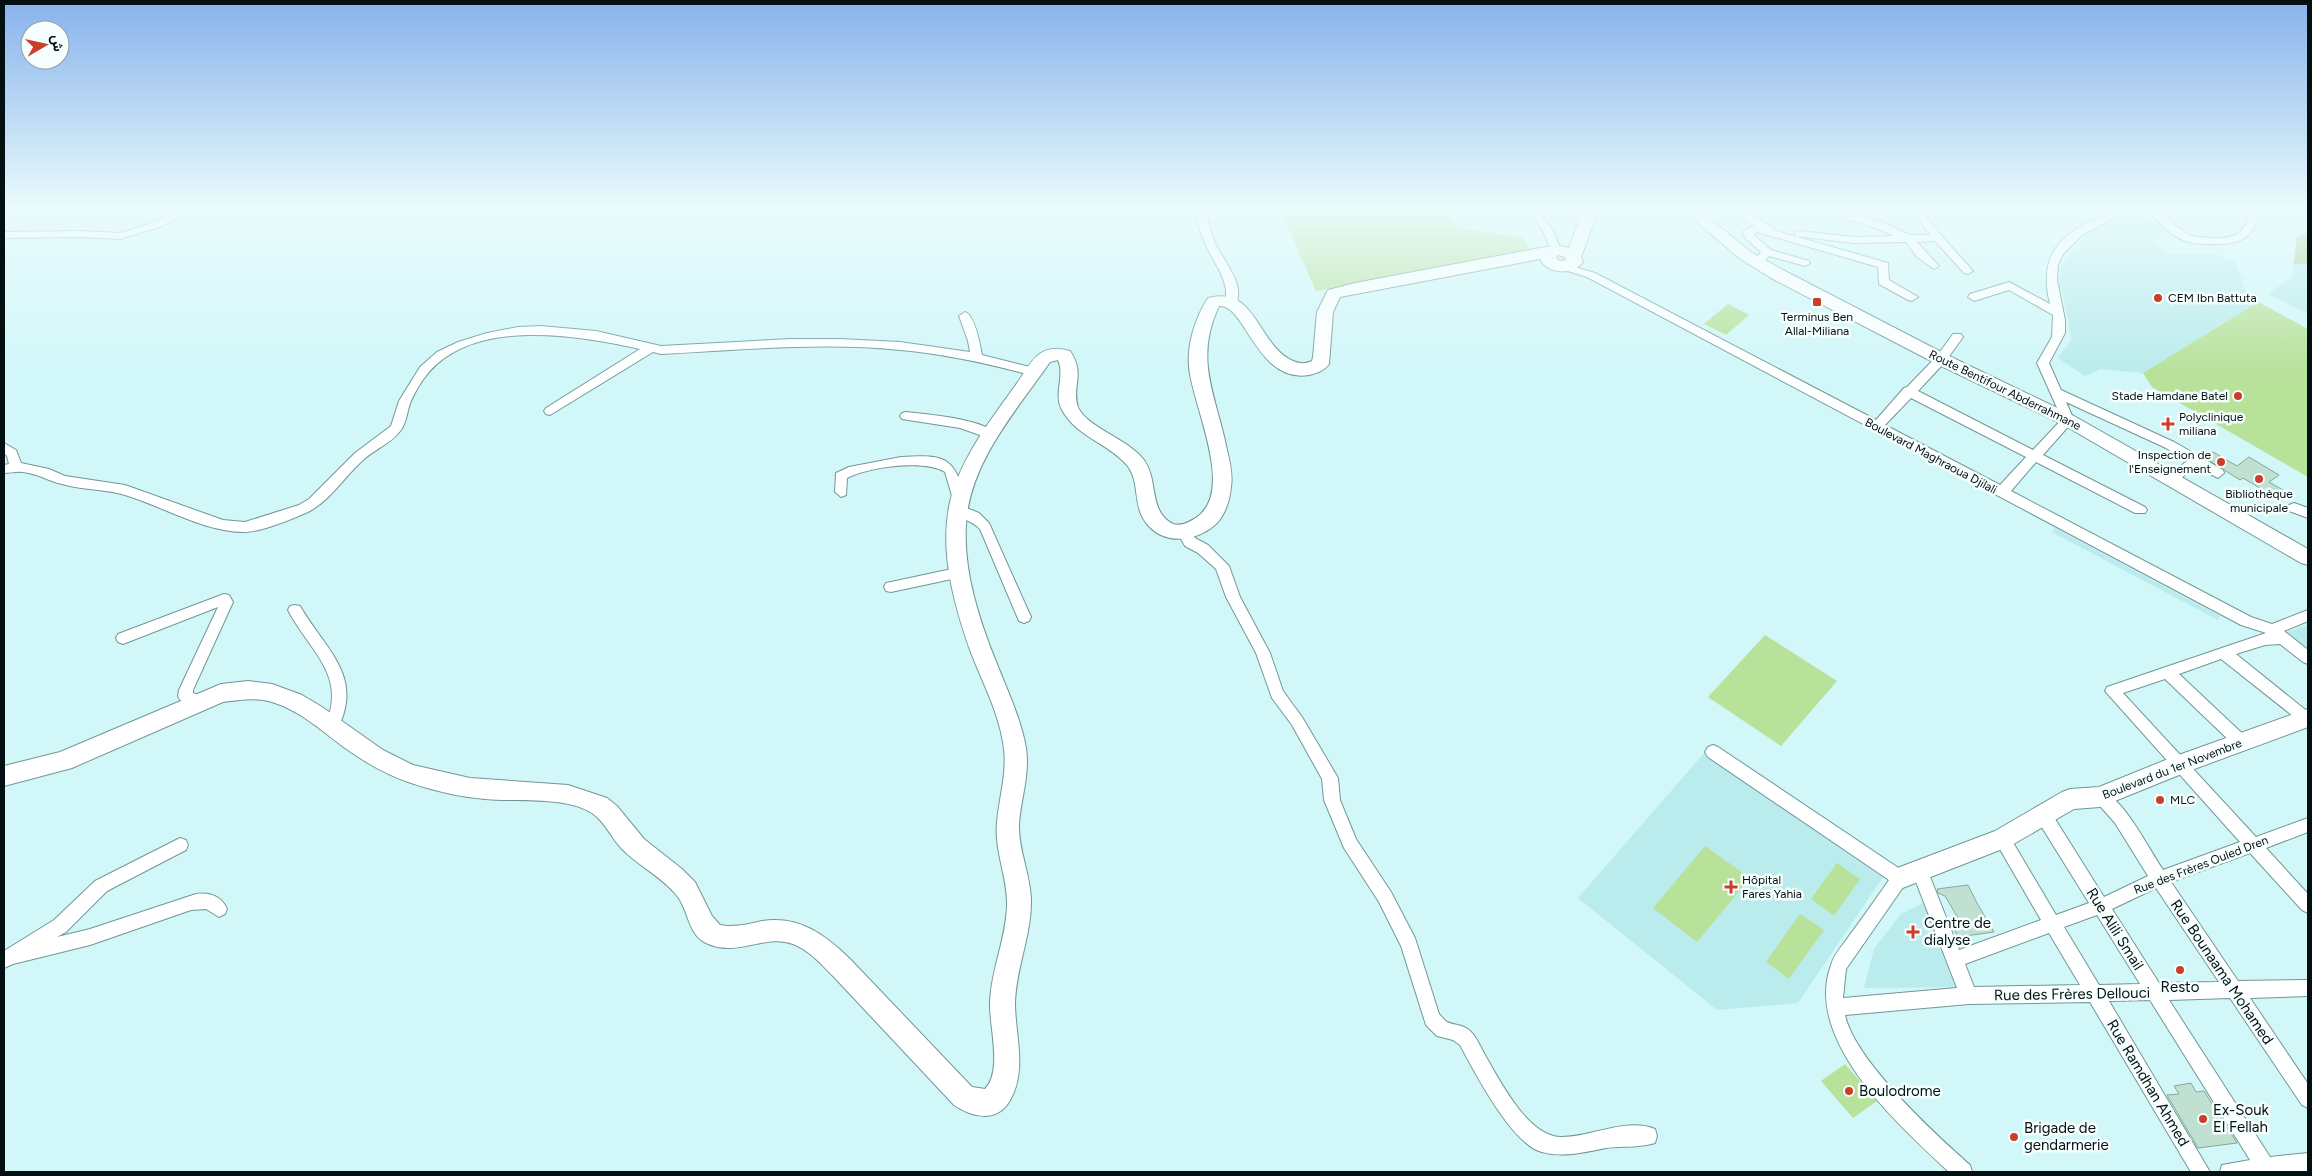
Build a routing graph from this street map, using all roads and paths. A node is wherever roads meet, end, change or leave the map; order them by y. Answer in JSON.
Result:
{"nodes":[{"id":1,"x":1220,"y":262,"type":"edge"},
{"id":2,"x":1496,"y":262,"type":"edge"},
{"id":3,"x":1570,"y":262,"type":"edge"},
{"id":4,"x":1769,"y":262,"type":"edge"},
{"id":5,"x":1795,"y":262,"type":"edge"},
{"id":6,"x":1873,"y":262,"type":"edge"},
{"id":7,"x":1930,"y":262,"type":"edge"},
{"id":8,"x":1960,"y":262,"type":"edge"},
{"id":9,"x":2055,"y":262,"type":"edge"},
{"id":10,"x":1805,"y":263,"type":"dead end"},
{"id":11,"x":1934,"y":266,"type":"dead end"},
{"id":12,"x":1968,"y":271,"type":"dead end"},
{"id":13,"x":1912,"y":296,"type":"dead end"},
{"id":14,"x":1974,"y":297,"type":"dead end"},
{"id":15,"x":1231,"y":303,"type":"junction"},
{"id":16,"x":2057,"y":313,"type":"junction"},
{"id":17,"x":965,"y":316,"type":"dead end"},
{"id":18,"x":1957,"y":337,"type":"dead end"},
{"id":19,"x":649,"y":349,"type":"junction"},
{"id":20,"x":976,"y":357,"type":"junction"},
{"id":21,"x":1941,"y":359,"type":"junction"},
{"id":22,"x":1034,"y":372,"type":"junction"},
{"id":23,"x":1908,"y":391,"type":"junction"},
{"id":24,"x":2054,"y":392,"type":"junction"},
{"id":25,"x":550,"y":411,"type":"dead end"},
{"id":26,"x":906,"y":416,"type":"dead end"},
{"id":27,"x":2068,"y":420,"type":"junction"},
{"id":28,"x":1876,"y":426,"type":"junction"},
{"id":29,"x":991,"y":435,"type":"junction"},
{"id":30,"x":4,"y":447,"type":"edge"},
{"id":31,"x":2034,"y":455,"type":"junction"},
{"id":32,"x":2188,"y":465,"type":"dead end"},
{"id":33,"x":9,"y":468,"type":"edge"},
{"id":34,"x":2218,"y":473,"type":"dead end"},
{"id":35,"x":2172,"y":480,"type":"junction"},
{"id":36,"x":841,"y":492,"type":"dead end"},
{"id":37,"x":2001,"y":493,"type":"junction"},
{"id":38,"x":959,"y":506,"type":"junction"},
{"id":39,"x":2294,"y":508,"type":"dead end"},
{"id":40,"x":2140,"y":510,"type":"dead end"},
{"id":41,"x":2308,"y":513,"type":"edge"},
{"id":42,"x":1184,"y":532,"type":"junction"},
{"id":43,"x":2308,"y":558,"type":"edge"},
{"id":44,"x":961,"y":572,"type":"junction"},
{"id":45,"x":891,"y":586,"type":"dead end"},
{"id":46,"x":295,"y":610,"type":"dead end"},
{"id":47,"x":2308,"y":615,"type":"edge"},
{"id":48,"x":1024,"y":617,"type":"dead end"},
{"id":49,"x":2246,"y":621,"type":"junction"},
{"id":50,"x":2278,"y":634,"type":"junction"},
{"id":51,"x":123,"y":638,"type":"dead end"},
{"id":52,"x":2250,"y":643,"type":"junction"},
{"id":53,"x":2223,"y":652,"type":"junction"},
{"id":54,"x":2308,"y":658,"type":"edge"},
{"id":55,"x":2167,"y":672,"type":"junction"},
{"id":56,"x":200,"y":702,"type":"junction"},
{"id":57,"x":2308,"y":719,"type":"edge"},
{"id":58,"x":333,"y":724,"type":"junction"},
{"id":59,"x":2241,"y":742,"type":"junction"},
{"id":60,"x":1713,"y":752,"type":"dead end"},
{"id":61,"x":2181,"y":764,"type":"junction"},
{"id":62,"x":4,"y":776,"type":"edge"},
{"id":63,"x":2100,"y":798,"type":"junction"},
{"id":64,"x":2044,"y":816,"type":"junction"},
{"id":65,"x":2308,"y":825,"type":"edge"},
{"id":66,"x":2002,"y":839,"type":"junction"},
{"id":67,"x":180,"y":845,"type":"dead end"},
{"id":68,"x":2254,"y":845,"type":"junction"},
{"id":69,"x":1910,"y":874,"type":"junction"},
{"id":70,"x":2158,"y":879,"type":"junction"},
{"id":71,"x":2308,"y":905,"type":"edge"},
{"id":72,"x":2100,"y":906,"type":"junction"},
{"id":73,"x":219,"y":909,"type":"dead end"},
{"id":74,"x":2052,"y":923,"type":"junction"},
{"id":75,"x":8,"y":958,"type":"edge"},
{"id":76,"x":1955,"y":960,"type":"junction"},
{"id":77,"x":2308,"y":988,"type":"edge"},
{"id":78,"x":2234,"y":990,"type":"junction"},
{"id":79,"x":2154,"y":992,"type":"junction"},
{"id":80,"x":2094,"y":993,"type":"junction"},
{"id":81,"x":1969,"y":996,"type":"junction"},
{"id":82,"x":1836,"y":1007,"type":"junction"},
{"id":83,"x":2308,"y":1099,"type":"edge"},
{"id":84,"x":1648,"y":1136,"type":"dead end"},
{"id":85,"x":2308,"y":1162,"type":"edge"},
{"id":86,"x":2266,"y":1170,"type":"edge"},
{"id":87,"x":1963,"y":1172,"type":"edge"},
{"id":88,"x":2201,"y":1172,"type":"edge"},
{"id":89,"x":2230,"y":1172,"type":"edge"}],
"edges":[{"from":1,"to":15,"type":"street"},
{"from":2,"to":15,"type":"main road"},
{"from":3,"to":28,"type":"street","name":"Boulevard Maghraoua Djilali"},
{"from":4,"to":21,"type":"main road","name":"Route Bentifour Abderrahmane"},
{"from":5,"to":10,"type":"street"},
{"from":6,"to":13,"type":"street"},
{"from":7,"to":11,"type":"street"},
{"from":8,"to":12,"type":"street"},
{"from":9,"to":16,"type":"street"},
{"from":14,"to":16,"type":"street"},
{"from":15,"to":42,"type":"main road"},
{"from":16,"to":24,"type":"street"},
{"from":17,"to":20,"type":"street"},
{"from":18,"to":21,"type":"street"},
{"from":19,"to":20,"type":"street"},
{"from":19,"to":25,"type":"street"},
{"from":19,"to":33,"type":"street"},
{"from":20,"to":22,"type":"street"},
{"from":21,"to":23,"type":"street"},
{"from":21,"to":27,"type":"main road","name":"Route Bentifour Abderrahmane"},
{"from":22,"to":29,"type":"main road"},
{"from":22,"to":42,"type":"main road"},
{"from":23,"to":28,"type":"street"},
{"from":23,"to":31,"type":"street"},
{"from":24,"to":27,"type":"street"},
{"from":24,"to":34,"type":"street"},
{"from":26,"to":29,"type":"street"},
{"from":27,"to":31,"type":"street"},
{"from":27,"to":35,"type":"main road","name":"Route Bentifour Abderrahmane"},
{"from":28,"to":37,"type":"street","name":"Boulevard Maghraoua Djilali"},
{"from":29,"to":38,"type":"main road"},
{"from":30,"to":33,"type":"street"},
{"from":31,"to":37,"type":"street"},
{"from":31,"to":40,"type":"street"},
{"from":32,"to":35,"type":"street"},
{"from":35,"to":43,"type":"main road","name":"Route Bentifour Abderrahmane"},
{"from":36,"to":38,"type":"street"},
{"from":37,"to":49,"type":"street","name":"Boulevard Maghraoua Djilali"},
{"from":38,"to":44,"type":"main road"},
{"from":38,"to":48,"type":"street"},
{"from":39,"to":41,"type":"street"},
{"from":42,"to":84,"type":"street"},
{"from":44,"to":45,"type":"street"},
{"from":44,"to":58,"type":"main road"},
{"from":46,"to":58,"type":"street"},
{"from":47,"to":50,"type":"street"},
{"from":49,"to":50,"type":"street","name":"Boulevard Maghraoua Djilali"},
{"from":49,"to":52,"type":"street"},
{"from":50,"to":52,"type":"street"},
{"from":50,"to":54,"type":"street"},
{"from":51,"to":56,"type":"street"},
{"from":52,"to":53,"type":"street"},
{"from":53,"to":55,"type":"street"},
{"from":53,"to":57,"type":"street"},
{"from":55,"to":59,"type":"street"},
{"from":55,"to":61,"type":"street"},
{"from":56,"to":58,"type":"main road"},
{"from":56,"to":62,"type":"main road"},
{"from":57,"to":59,"type":"main road","name":"Boulevard du 1er Novembre"},
{"from":59,"to":61,"type":"main road","name":"Boulevard du 1er Novembre"},
{"from":60,"to":69,"type":"street"},
{"from":61,"to":63,"type":"main road","name":"Boulevard du 1er Novembre"},
{"from":61,"to":68,"type":"street"},
{"from":63,"to":64,"type":"main road","name":"Boulevard du 1er Novembre"},
{"from":63,"to":70,"type":"street","name":"Rue Bounaama Mohamed"},
{"from":64,"to":66,"type":"main road","name":"Boulevard du 1er Novembre"},
{"from":64,"to":72,"type":"street","name":"Rue Alili Smail"},
{"from":65,"to":68,"type":"street","name":"Rue des Frères Ouled Dren"},
{"from":66,"to":69,"type":"main road","name":"Boulevard du 1er Novembre"},
{"from":66,"to":74,"type":"street","name":"Rue Ramdhan Ahmed"},
{"from":67,"to":75,"type":"street"},
{"from":68,"to":70,"type":"street","name":"Rue des Frères Ouled Dren"},
{"from":68,"to":71,"type":"street"},
{"from":69,"to":76,"type":"street"},
{"from":69,"to":82,"type":"street"},
{"from":70,"to":72,"type":"street","name":"Rue des Frères Ouled Dren"},
{"from":70,"to":78,"type":"street","name":"Rue Bounaama Mohamed"},
{"from":72,"to":74,"type":"street","name":"Rue des Frères Ouled Dren"},
{"from":72,"to":79,"type":"street","name":"Rue Alili Smail"},
{"from":73,"to":75,"type":"street"},
{"from":74,"to":76,"type":"street","name":"Rue des Frères Ouled Dren"},
{"from":74,"to":80,"type":"street","name":"Rue Ramdhan Ahmed"},
{"from":76,"to":81,"type":"street"},
{"from":77,"to":78,"type":"street","name":"Rue des Frères Dellouci"},
{"from":78,"to":79,"type":"street","name":"Rue des Frères Dellouci"},
{"from":78,"to":83,"type":"street","name":"Rue Bounaama Mohamed"},
{"from":79,"to":80,"type":"street","name":"Rue des Frères Dellouci"},
{"from":79,"to":86,"type":"street","name":"Rue Alili Smail"},
{"from":80,"to":81,"type":"street","name":"Rue des Frères Dellouci"},
{"from":80,"to":88,"type":"street","name":"Rue Ramdhan Ahmed"},
{"from":81,"to":82,"type":"street","name":"Rue des Frères Dellouci"},
{"from":82,"to":87,"type":"street"},
{"from":85,"to":86,"type":"street"},
{"from":86,"to":89,"type":"street"}]}
